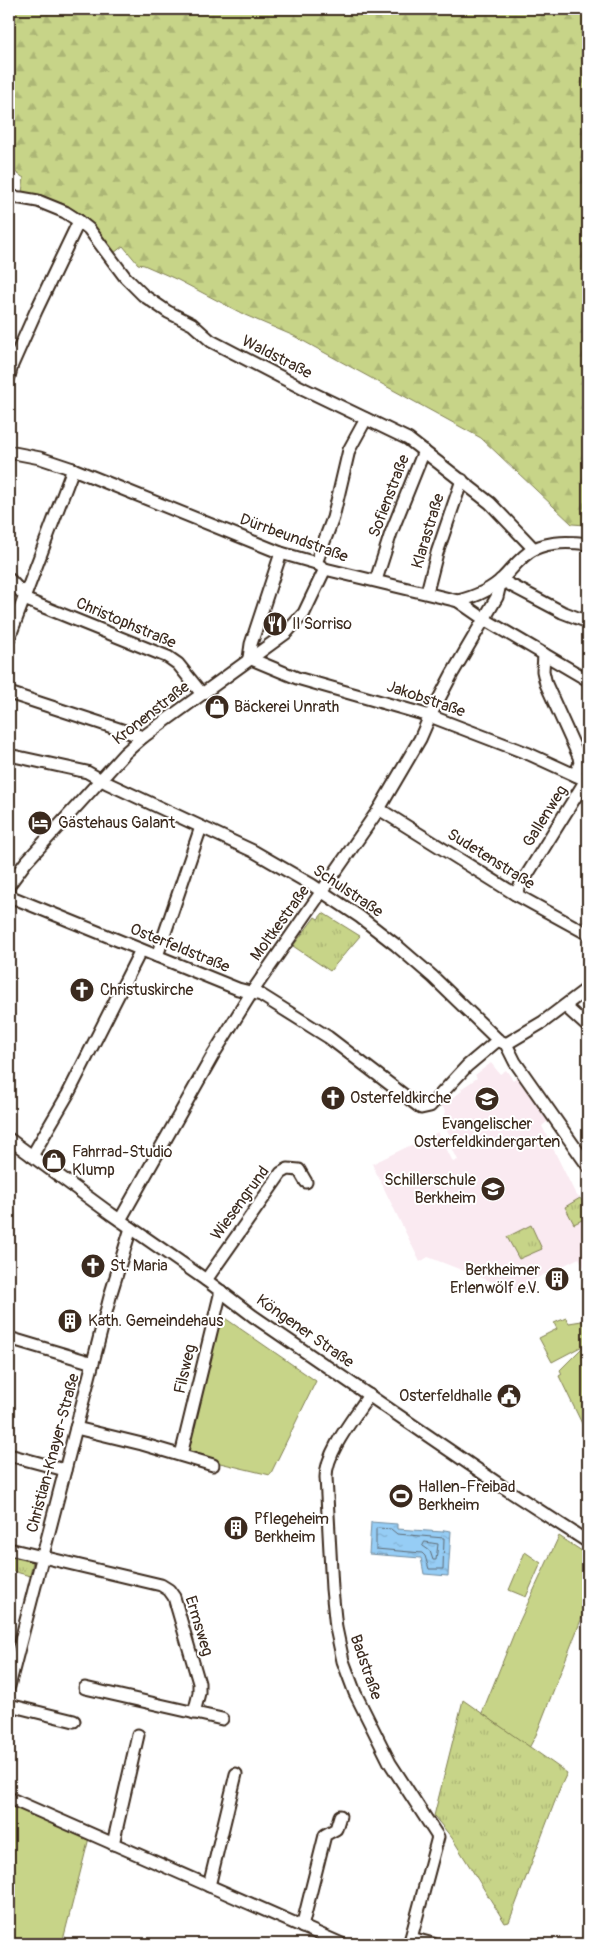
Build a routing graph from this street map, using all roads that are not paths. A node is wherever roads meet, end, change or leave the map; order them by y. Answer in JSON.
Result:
{"nodes":[{"id":1,"x":9,"y":197,"type":"edge"},
{"id":2,"x":79,"y":220,"type":"junction"},
{"id":3,"x":10,"y":364,"type":"edge"},
{"id":4,"x":9,"y":377,"type":"edge"},
{"id":5,"x":366,"y":419,"type":"junction"},
{"id":6,"x":424,"y":451,"type":"junction"},
{"id":7,"x":9,"y":452,"type":"edge"},
{"id":8,"x":73,"y":469,"type":"junction"},
{"id":9,"x":462,"y":480,"type":"junction"},
{"id":10,"x":588,"y":544,"type":"edge"},
{"id":11,"x":534,"y":549,"type":"junction"},
{"id":12,"x":281,"y":553,"type":"junction"},
{"id":13,"x":320,"y":566,"type":"junction"},
{"id":14,"x":9,"y":579,"type":"edge"},
{"id":15,"x":376,"y":580,"type":"junction"},
{"id":16,"x":501,"y":580,"type":"junction"},
{"id":17,"x":427,"y":592,"type":"junction"},
{"id":18,"x":24,"y":597,"type":"junction"},
{"id":19,"x":458,"y":601,"type":"junction"},
{"id":20,"x":484,"y":620,"type":"junction"},
{"id":21,"x":588,"y":622,"type":"edge"},
{"id":22,"x":9,"y":638,"type":"edge"},
{"id":23,"x":544,"y":654,"type":"junction"},
{"id":24,"x":249,"y":658,"type":"junction"},
{"id":25,"x":588,"y":680,"type":"edge"},
{"id":26,"x":9,"y":692,"type":"edge"},
{"id":27,"x":202,"y":694,"type":"junction"},
{"id":28,"x":430,"y":716,"type":"junction"},
{"id":29,"x":143,"y":737,"type":"junction"},
{"id":30,"x":9,"y":755,"type":"edge"},
{"id":31,"x":575,"y":775,"type":"junction"},
{"id":32,"x":100,"y":779,"type":"junction"},
{"id":33,"x":587,"y":781,"type":"edge"},
{"id":34,"x":379,"y":809,"type":"junction"},
{"id":35,"x":201,"y":827,"type":"junction"},
{"id":36,"x":9,"y":885,"type":"edge"},
{"id":37,"x":322,"y":892,"type":"junction"},
{"id":38,"x":515,"y":894,"type":"junction"},
{"id":39,"x":9,"y":896,"type":"edge"},
{"id":40,"x":588,"y":934,"type":"edge"},
{"id":41,"x":141,"y":950,"type":"junction"},
{"id":42,"x":157,"y":956,"type":"junction"},
{"id":43,"x":588,"y":988,"type":"edge"},
{"id":44,"x":252,"y":992,"type":"junction"},
{"id":45,"x":565,"y":1006,"type":"junction"},
{"id":46,"x":588,"y":1027,"type":"edge"},
{"id":47,"x":502,"y":1042,"type":"junction"},
{"id":48,"x":9,"y":1140,"type":"edge"},
{"id":49,"x":32,"y":1156,"type":"junction"},
{"id":50,"x":588,"y":1166,"type":"edge"},
{"id":51,"x":306,"y":1182,"type":"dead end"},
{"id":52,"x":120,"y":1220,"type":"junction"},
{"id":53,"x":131,"y":1228,"type":"junction"},
{"id":54,"x":206,"y":1280,"type":"junction"},
{"id":55,"x":221,"y":1291,"type":"junction"},
{"id":56,"x":9,"y":1338,"type":"edge"},
{"id":57,"x":93,"y":1363,"type":"junction"},
{"id":58,"x":369,"y":1395,"type":"junction"},
{"id":59,"x":76,"y":1428,"type":"junction"},
{"id":60,"x":9,"y":1455,"type":"edge"},
{"id":61,"x":181,"y":1455,"type":"junction"},
{"id":62,"x":213,"y":1465,"type":"dead end"},
{"id":63,"x":65,"y":1470,"type":"junction"},
{"id":64,"x":588,"y":1542,"type":"edge"},
{"id":65,"x":9,"y":1549,"type":"edge"},
{"id":66,"x":42,"y":1557,"type":"junction"},
{"id":67,"x":9,"y":1686,"type":"edge"},
{"id":68,"x":85,"y":1688,"type":"dead end"},
{"id":69,"x":9,"y":1706,"type":"edge"},
{"id":70,"x":194,"y":1713,"type":"junction"},
{"id":71,"x":222,"y":1719,"type":"dead end"},
{"id":72,"x":74,"y":1721,"type":"dead end"},
{"id":73,"x":138,"y":1735,"type":"dead end"},
{"id":74,"x":236,"y":1774,"type":"dead end"},
{"id":75,"x":9,"y":1798,"type":"edge"},
{"id":76,"x":340,"y":1816,"type":"dead end"},
{"id":77,"x":113,"y":1844,"type":"junction"},
{"id":78,"x":209,"y":1886,"type":"junction"},
{"id":79,"x":302,"y":1927,"type":"junction"},
{"id":80,"x":409,"y":1941,"type":"edge"},
{"id":81,"x":342,"y":1944,"type":"edge"},
{"id":82,"x":433,"y":1944,"type":"edge"}],
"edges":[{"from":1,"to":2,"type":"street","name":"Waldstraße"},
{"from":2,"to":3,"type":"street"},
{"from":2,"to":5,"type":"street","name":"Waldstraße"},
{"from":3,"to":4,"type":"street"},
{"from":5,"to":6,"type":"street","name":"Waldstraße"},
{"from":5,"to":13,"type":"street","name":"Kronenstraße"},
{"from":6,"to":9,"type":"street","name":"Waldstraße"},
{"from":6,"to":15,"type":"street","name":"Sofienstraße"},
{"from":7,"to":8,"type":"street","name":"Dürrbeundstraße"},
{"from":8,"to":12,"type":"street","name":"Dürrbeundstraße"},
{"from":8,"to":18,"type":"street"},
{"from":9,"to":11,"type":"street","name":"Waldstraße"},
{"from":9,"to":17,"type":"street","name":"Klarastraße"},
{"from":10,"to":11,"type":"street"},
{"from":11,"to":16,"type":"street"},
{"from":12,"to":13,"type":"street","name":"Dürrbeundstraße"},
{"from":12,"to":24,"type":"street"},
{"from":13,"to":15,"type":"street","name":"Dürrbeundstraße"},
{"from":13,"to":24,"type":"street","name":"Kronenstraße"},
{"from":14,"to":18,"type":"street"},
{"from":15,"to":17,"type":"street","name":"Dürrbeundstraße"},
{"from":16,"to":19,"type":"street"},
{"from":16,"to":20,"type":"street","name":"Moltkestraße"},
{"from":16,"to":21,"type":"street"},
{"from":17,"to":19,"type":"street","name":"Dürrbeundstraße"},
{"from":18,"to":22,"type":"street"},
{"from":18,"to":27,"type":"street","name":"Christophstraße"},
{"from":19,"to":20,"type":"street","name":"Dürrbeundstraße"},
{"from":20,"to":23,"type":"street","name":"Dürrbeundstraße"},
{"from":20,"to":28,"type":"street","name":"Moltkestraße"},
{"from":23,"to":25,"type":"street","name":"Dürrbeundstraße"},
{"from":23,"to":31,"type":"street","name":"Gallenweg"},
{"from":24,"to":27,"type":"street","name":"Kronenstraße"},
{"from":24,"to":28,"type":"street","name":"Jakobstraße"},
{"from":26,"to":29,"type":"street"},
{"from":27,"to":29,"type":"street","name":"Kronenstraße"},
{"from":28,"to":31,"type":"street","name":"Jakobstraße"},
{"from":28,"to":34,"type":"street","name":"Moltkestraße"},
{"from":29,"to":32,"type":"street","name":"Kronenstraße"},
{"from":30,"to":32,"type":"street","name":"Schulstraße"},
{"from":31,"to":33,"type":"street","name":"Jakobstraße"},
{"from":32,"to":35,"type":"street","name":"Schulstraße"},
{"from":32,"to":36,"type":"street","name":"Kronenstraße"},
{"from":33,"to":38,"type":"street","name":"Gallenweg"},
{"from":34,"to":37,"type":"street","name":"Moltkestraße"},
{"from":34,"to":38,"type":"street","name":"Sudetenstraße"},
{"from":35,"to":37,"type":"street","name":"Schulstraße"},
{"from":35,"to":42,"type":"street"},
{"from":37,"to":44,"type":"street","name":"Moltkestraße"},
{"from":37,"to":47,"type":"street","name":"Schulstraße"},
{"from":38,"to":40,"type":"street","name":"Sudetenstraße"},
{"from":39,"to":41,"type":"street","name":"Osterfeldstraße"},
{"from":41,"to":42,"type":"street","name":"Osterfeldstraße"},
{"from":41,"to":49,"type":"street"},
{"from":42,"to":44,"type":"street","name":"Osterfeldstraße"},
{"from":43,"to":45,"type":"street"},
{"from":44,"to":47,"type":"street","name":"Osterfeldstraße"},
{"from":44,"to":52,"type":"street","name":"Moltkestraße"},
{"from":45,"to":46,"type":"street"},
{"from":45,"to":47,"type":"street"},
{"from":47,"to":50,"type":"street","name":"Schulstraße"},
{"from":48,"to":49,"type":"street","name":"Köngener Straße"},
{"from":49,"to":52,"type":"street","name":"Köngener Straße"},
{"from":51,"to":54,"type":"street","name":"Wiesengrund"},
{"from":52,"to":53,"type":"street","name":"Köngener Straße"},
{"from":53,"to":54,"type":"street","name":"Köngener Straße"},
{"from":53,"to":57,"type":"street","name":"Christian-Knayer-Straße"},
{"from":54,"to":55,"type":"street","name":"Köngener Straße"},
{"from":55,"to":58,"type":"street","name":"Köngener Straße"},
{"from":55,"to":61,"type":"street","name":"Filsweg"},
{"from":56,"to":57,"type":"street"},
{"from":57,"to":59,"type":"street","name":"Christian-Knayer-Straße"},
{"from":58,"to":64,"type":"street","name":"Köngener Straße"},
{"from":58,"to":80,"type":"street","name":"Badstraße"},
{"from":59,"to":61,"type":"street"},
{"from":59,"to":63,"type":"street","name":"Christian-Knayer-Straße"},
{"from":60,"to":63,"type":"street"},
{"from":61,"to":62,"type":"street"},
{"from":63,"to":66,"type":"street","name":"Christian-Knayer-Straße"},
{"from":65,"to":66,"type":"street"},
{"from":66,"to":67,"type":"street","name":"Christian-Knayer-Straße"},
{"from":66,"to":70,"type":"street","name":"Ermsweg"},
{"from":68,"to":70,"type":"street"},
{"from":69,"to":72,"type":"street"},
{"from":70,"to":71,"type":"street"},
{"from":73,"to":77,"type":"street"},
{"from":74,"to":78,"type":"street"},
{"from":75,"to":77,"type":"street"},
{"from":76,"to":79,"type":"street"},
{"from":77,"to":78,"type":"street"},
{"from":78,"to":79,"type":"street"},
{"from":79,"to":81,"type":"street"},
{"from":80,"to":82,"type":"street","name":"Badstraße"}]}
